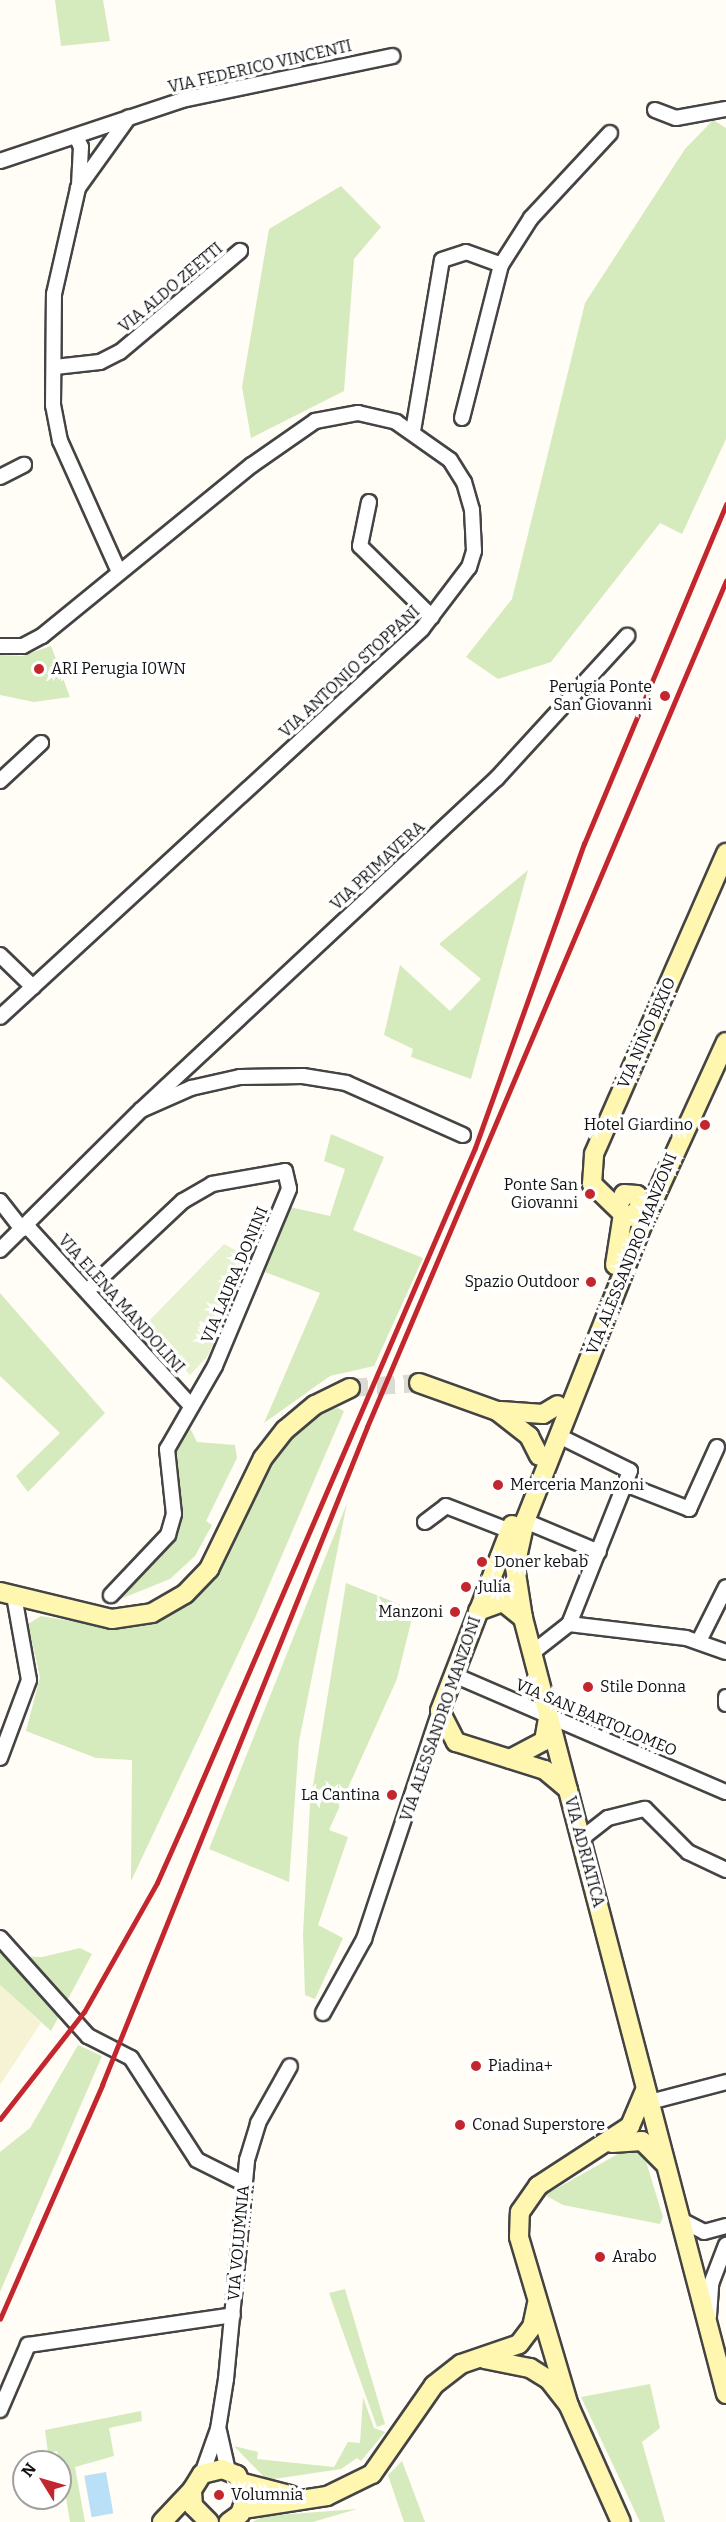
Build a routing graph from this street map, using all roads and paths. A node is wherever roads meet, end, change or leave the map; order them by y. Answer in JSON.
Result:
{"nodes":[{"id":1,"x":392,"y":56,"type":"dead end"},
{"id":2,"x":726,"y":109,"type":"edge"},
{"id":3,"x":655,"y":110,"type":"dead end"},
{"id":4,"x":129,"y":117,"type":"junction"},
{"id":5,"x":610,"y":133,"type":"dead end"},
{"id":6,"x":76,"y":136,"type":"junction"},
{"id":7,"x":0,"y":161,"type":"edge"},
{"id":8,"x":78,"y":188,"type":"junction"},
{"id":9,"x":240,"y":251,"type":"dead end"},
{"id":10,"x":501,"y":265,"type":"junction"},
{"id":11,"x":55,"y":367,"type":"junction"},
{"id":12,"x":462,"y":418,"type":"dead end"},
{"id":13,"x":413,"y":431,"type":"junction"},
{"id":14,"x":24,"y":465,"type":"dead end"},
{"id":15,"x":0,"y":477,"type":"edge"},
{"id":16,"x":369,"y":502,"type":"dead end"},
{"id":17,"x":119,"y":572,"type":"junction"},
{"id":18,"x":432,"y":617,"type":"junction"},
{"id":19,"x":627,"y":636,"type":"dead end"},
{"id":20,"x":0,"y":646,"type":"edge"},
{"id":21,"x":41,"y":743,"type":"dead end"},
{"id":22,"x":0,"y":781,"type":"edge"},
{"id":23,"x":726,"y":853,"type":"edge"},
{"id":24,"x":0,"y":955,"type":"edge"},
{"id":25,"x":33,"y":987,"type":"junction"},
{"id":26,"x":0,"y":1017,"type":"edge"},
{"id":27,"x":726,"y":1042,"type":"edge"},
{"id":28,"x":141,"y":1110,"type":"junction"},
{"id":29,"x":463,"y":1135,"type":"dead end"},
{"id":30,"x":667,"y":1167,"type":"junction"},
{"id":31,"x":0,"y":1201,"type":"edge"},
{"id":32,"x":630,"y":1209,"type":"junction"},
{"id":33,"x":24,"y":1227,"type":"junction"},
{"id":34,"x":0,"y":1250,"type":"edge"},
{"id":35,"x":631,"y":1253,"type":"junction"},
{"id":36,"x":87,"y":1291,"type":"junction"},
{"id":37,"x":419,"y":1383,"type":"tunnel mouth"},
{"id":38,"x":350,"y":1388,"type":"tunnel mouth"},
{"id":39,"x":558,"y":1405,"type":"junction"},
{"id":40,"x":191,"y":1406,"type":"junction"},
{"id":41,"x":497,"y":1411,"type":"junction"},
{"id":42,"x":559,"y":1436,"type":"junction"},
{"id":43,"x":717,"y":1448,"type":"dead end"},
{"id":44,"x":539,"y":1456,"type":"junction"},
{"id":45,"x":627,"y":1478,"type":"junction"},
{"id":46,"x":525,"y":1521,"type":"junction"},
{"id":47,"x":425,"y":1522,"type":"dead end"},
{"id":48,"x":510,"y":1531,"type":"junction"},
{"id":49,"x":599,"y":1551,"type":"junction"},
{"id":50,"x":726,"y":1587,"type":"edge"},
{"id":51,"x":7,"y":1594,"type":"edge"},
{"id":52,"x":111,"y":1595,"type":"dead end"},
{"id":53,"x":478,"y":1611,"type":"junction"},
{"id":54,"x":523,"y":1618,"type":"junction"},
{"id":55,"x":568,"y":1624,"type":"junction"},
{"id":56,"x":699,"y":1641,"type":"junction"},
{"id":57,"x":726,"y":1652,"type":"edge"},
{"id":58,"x":532,"y":1653,"type":"junction"},
{"id":59,"x":454,"y":1675,"type":"junction"},
{"id":60,"x":726,"y":1697,"type":"edge"},
{"id":61,"x":726,"y":1704,"type":"edge"},
{"id":62,"x":440,"y":1711,"type":"junction"},
{"id":63,"x":549,"y":1715,"type":"junction"},
{"id":64,"x":456,"y":1742,"type":"junction"},
{"id":65,"x":430,"y":1749,"type":"junction"},
{"id":66,"x":0,"y":1758,"type":"edge"},
{"id":67,"x":510,"y":1759,"type":"junction"},
{"id":68,"x":568,"y":1789,"type":"junction"},
{"id":69,"x":726,"y":1792,"type":"edge"},
{"id":70,"x":581,"y":1839,"type":"junction"},
{"id":71,"x":726,"y":1870,"type":"edge"},
{"id":72,"x":0,"y":1938,"type":"edge"},
{"id":73,"x":323,"y":2013,"type":"dead end"},
{"id":74,"x":290,"y":2066,"type":"dead end"},
{"id":75,"x":726,"y":2082,"type":"edge"},
{"id":76,"x":648,"y":2093,"type":"junction"},
{"id":77,"x":610,"y":2144,"type":"junction"},
{"id":78,"x":668,"y":2170,"type":"junction"},
{"id":79,"x":243,"y":2183,"type":"junction"},
{"id":80,"x":679,"y":2219,"type":"junction"},
{"id":81,"x":726,"y":2226,"type":"edge"},
{"id":82,"x":726,"y":2246,"type":"edge"},
{"id":83,"x":537,"y":2302,"type":"junction"},
{"id":84,"x":233,"y":2315,"type":"junction"},
{"id":85,"x":713,"y":2350,"type":"junction"},
{"id":86,"x":480,"y":2358,"type":"junction"},
{"id":87,"x":726,"y":2394,"type":"edge"},
{"id":88,"x":569,"y":2406,"type":"junction"},
{"id":89,"x":0,"y":2410,"type":"edge"},
{"id":90,"x":218,"y":2429,"type":"junction"},
{"id":91,"x":228,"y":2470,"type":"junction"},
{"id":92,"x":202,"y":2474,"type":"junction"},
{"id":93,"x":243,"y":2483,"type":"junction"},
{"id":94,"x":192,"y":2490,"type":"junction"},
{"id":95,"x":302,"y":2497,"type":"junction"},
{"id":96,"x":203,"y":2518,"type":"edge"},
{"id":97,"x":236,"y":2518,"type":"edge"},
{"id":98,"x":162,"y":2522,"type":"edge"},
{"id":99,"x":175,"y":2522,"type":"edge"},
{"id":100,"x":621,"y":2522,"type":"edge"}],
"edges":[{"from":1,"to":4,"type":"street","name":"VIA FEDERICO VINCENTI"},
{"from":2,"to":3,"type":"street"},
{"from":4,"to":6,"type":"street","name":"VIA FEDERICO VINCENTI"},
{"from":4,"to":8,"type":"street"},
{"from":5,"to":10,"type":"street"},
{"from":6,"to":7,"type":"street","name":"VIA FEDERICO VINCENTI"},
{"from":6,"to":8,"type":"street"},
{"from":8,"to":11,"type":"street"},
{"from":9,"to":11,"type":"street","name":"VIA ALDO ZEETTI"},
{"from":10,"to":12,"type":"street"},
{"from":10,"to":13,"type":"street"},
{"from":11,"to":17,"type":"street"},
{"from":13,"to":17,"type":"street","name":"VIA ANTONIO STOPPANI"},
{"from":13,"to":18,"type":"street","name":"VIA ANTONIO STOPPANI"},
{"from":14,"to":15,"type":"street"},
{"from":16,"to":18,"type":"street"},
{"from":17,"to":20,"type":"street","name":"VIA ANTONIO STOPPANI"},
{"from":18,"to":25,"type":"street","name":"VIA ANTONIO STOPPANI"},
{"from":19,"to":28,"type":"street","name":"VIA PRIMAVERA"},
{"from":21,"to":22,"type":"street"},
{"from":23,"to":32,"type":"main road","name":"VIA NINO BIXIO"},
{"from":24,"to":25,"type":"street"},
{"from":25,"to":26,"type":"street","name":"VIA ANTONIO STOPPANI"},
{"from":27,"to":30,"type":"main road","name":"VIA ALESSANDRO MANZONI"},
{"from":28,"to":29,"type":"street"},
{"from":28,"to":33,"type":"street","name":"VIA PRIMAVERA"},
{"from":30,"to":32,"type":"main road"},
{"from":30,"to":35,"type":"main road","name":"VIA ALESSANDRO MANZONI"},
{"from":31,"to":33,"type":"street"},
{"from":32,"to":35,"type":"main road"},
{"from":32,"to":39,"type":"main road","name":"VIA ALESSANDRO MANZONI"},
{"from":33,"to":34,"type":"street","name":"VIA PRIMAVERA"},
{"from":33,"to":36,"type":"street","name":"VIA ELENA MANDOLINI"},
{"from":35,"to":42,"type":"main road","name":"VIA ALESSANDRO MANZONI"},
{"from":36,"to":40,"type":"street","name":"VIA ELENA MANDOLINI"},
{"from":36,"to":40,"type":"street","name":"VIA LAURA DONINI"},
{"from":37,"to":41,"type":"main road"},
{"from":38,"to":51,"type":"main road"},
{"from":39,"to":41,"type":"main road"},
{"from":39,"to":44,"type":"main road","name":"VIA ALESSANDRO MANZONI"},
{"from":40,"to":52,"type":"street","name":"VIA LAURA DONINI"},
{"from":41,"to":44,"type":"main road"},
{"from":42,"to":45,"type":"street"},
{"from":42,"to":46,"type":"main road","name":"VIA ALESSANDRO MANZONI"},
{"from":43,"to":45,"type":"street"},
{"from":44,"to":48,"type":"main road","name":"VIA ALESSANDRO MANZONI"},
{"from":45,"to":49,"type":"street"},
{"from":46,"to":49,"type":"street"},
{"from":46,"to":54,"type":"main road","name":"VIA ALESSANDRO MANZONI"},
{"from":47,"to":48,"type":"street"},
{"from":48,"to":53,"type":"main road","name":"VIA ALESSANDRO MANZONI"},
{"from":49,"to":55,"type":"street"},
{"from":50,"to":56,"type":"street"},
{"from":51,"to":66,"type":"street"},
{"from":53,"to":54,"type":"main road"},
{"from":53,"to":59,"type":"main road","name":"VIA ALESSANDRO MANZONI"},
{"from":54,"to":58,"type":"main road","name":"VIA ADRIATICA"},
{"from":55,"to":56,"type":"street"},
{"from":55,"to":58,"type":"street"},
{"from":56,"to":57,"type":"street"},
{"from":58,"to":63,"type":"main road","name":"VIA ADRIATICA"},
{"from":59,"to":62,"type":"main road","name":"VIA ALESSANDRO MANZONI"},
{"from":59,"to":63,"type":"street","name":"VIA SAN BARTOLOMEO"},
{"from":60,"to":61,"type":"street"},
{"from":62,"to":64,"type":"main road"},
{"from":62,"to":65,"type":"street","name":"VIA ALESSANDRO MANZONI"},
{"from":63,"to":67,"type":"main road"},
{"from":63,"to":68,"type":"main road","name":"VIA ADRIATICA"},
{"from":63,"to":69,"type":"street","name":"VIA SAN BARTOLOMEO"},
{"from":64,"to":65,"type":"street"},
{"from":64,"to":67,"type":"main road"},
{"from":65,"to":73,"type":"street","name":"VIA ALESSANDRO MANZONI"},
{"from":67,"to":68,"type":"main road"},
{"from":68,"to":70,"type":"main road","name":"VIA ADRIATICA"},
{"from":70,"to":71,"type":"street"},
{"from":70,"to":76,"type":"main road","name":"VIA ADRIATICA"},
{"from":72,"to":79,"type":"street"},
{"from":74,"to":79,"type":"street","name":"VIA VOLUMNIA"},
{"from":75,"to":76,"type":"street"},
{"from":76,"to":77,"type":"main road","name":"VIA ADRIATICA"},
{"from":76,"to":78,"type":"main road","name":"VIA ADRIATICA"},
{"from":77,"to":78,"type":"main road"},
{"from":77,"to":83,"type":"main road","name":"VIA ADRIATICA"},
{"from":78,"to":80,"type":"main road","name":"VIA ADRIATICA"},
{"from":79,"to":84,"type":"street","name":"VIA VOLUMNIA"},
{"from":80,"to":81,"type":"street"},
{"from":80,"to":85,"type":"main road","name":"VIA ADRIATICA"},
{"from":82,"to":85,"type":"street"},
{"from":83,"to":86,"type":"main road"},
{"from":83,"to":88,"type":"main road","name":"VIA ADRIATICA"},
{"from":84,"to":89,"type":"street"},
{"from":84,"to":90,"type":"street","name":"VIA VOLUMNIA"},
{"from":85,"to":87,"type":"main road","name":"VIA ADRIATICA"},
{"from":86,"to":88,"type":"main road"},
{"from":86,"to":95,"type":"main road"},
{"from":88,"to":100,"type":"main road"},
{"from":90,"to":91,"type":"street","name":"VIA VOLUMNIA"},
{"from":90,"to":92,"type":"street","name":"VIA VOLUMNIA"},
{"from":91,"to":92,"type":"main road"},
{"from":91,"to":93,"type":"main road"},
{"from":92,"to":94,"type":"main road"},
{"from":93,"to":95,"type":"main road"},
{"from":93,"to":97,"type":"main road"},
{"from":94,"to":96,"type":"main road"},
{"from":94,"to":98,"type":"main road"},
{"from":95,"to":97,"type":"main road"},
{"from":96,"to":99,"type":"main road"}]}
